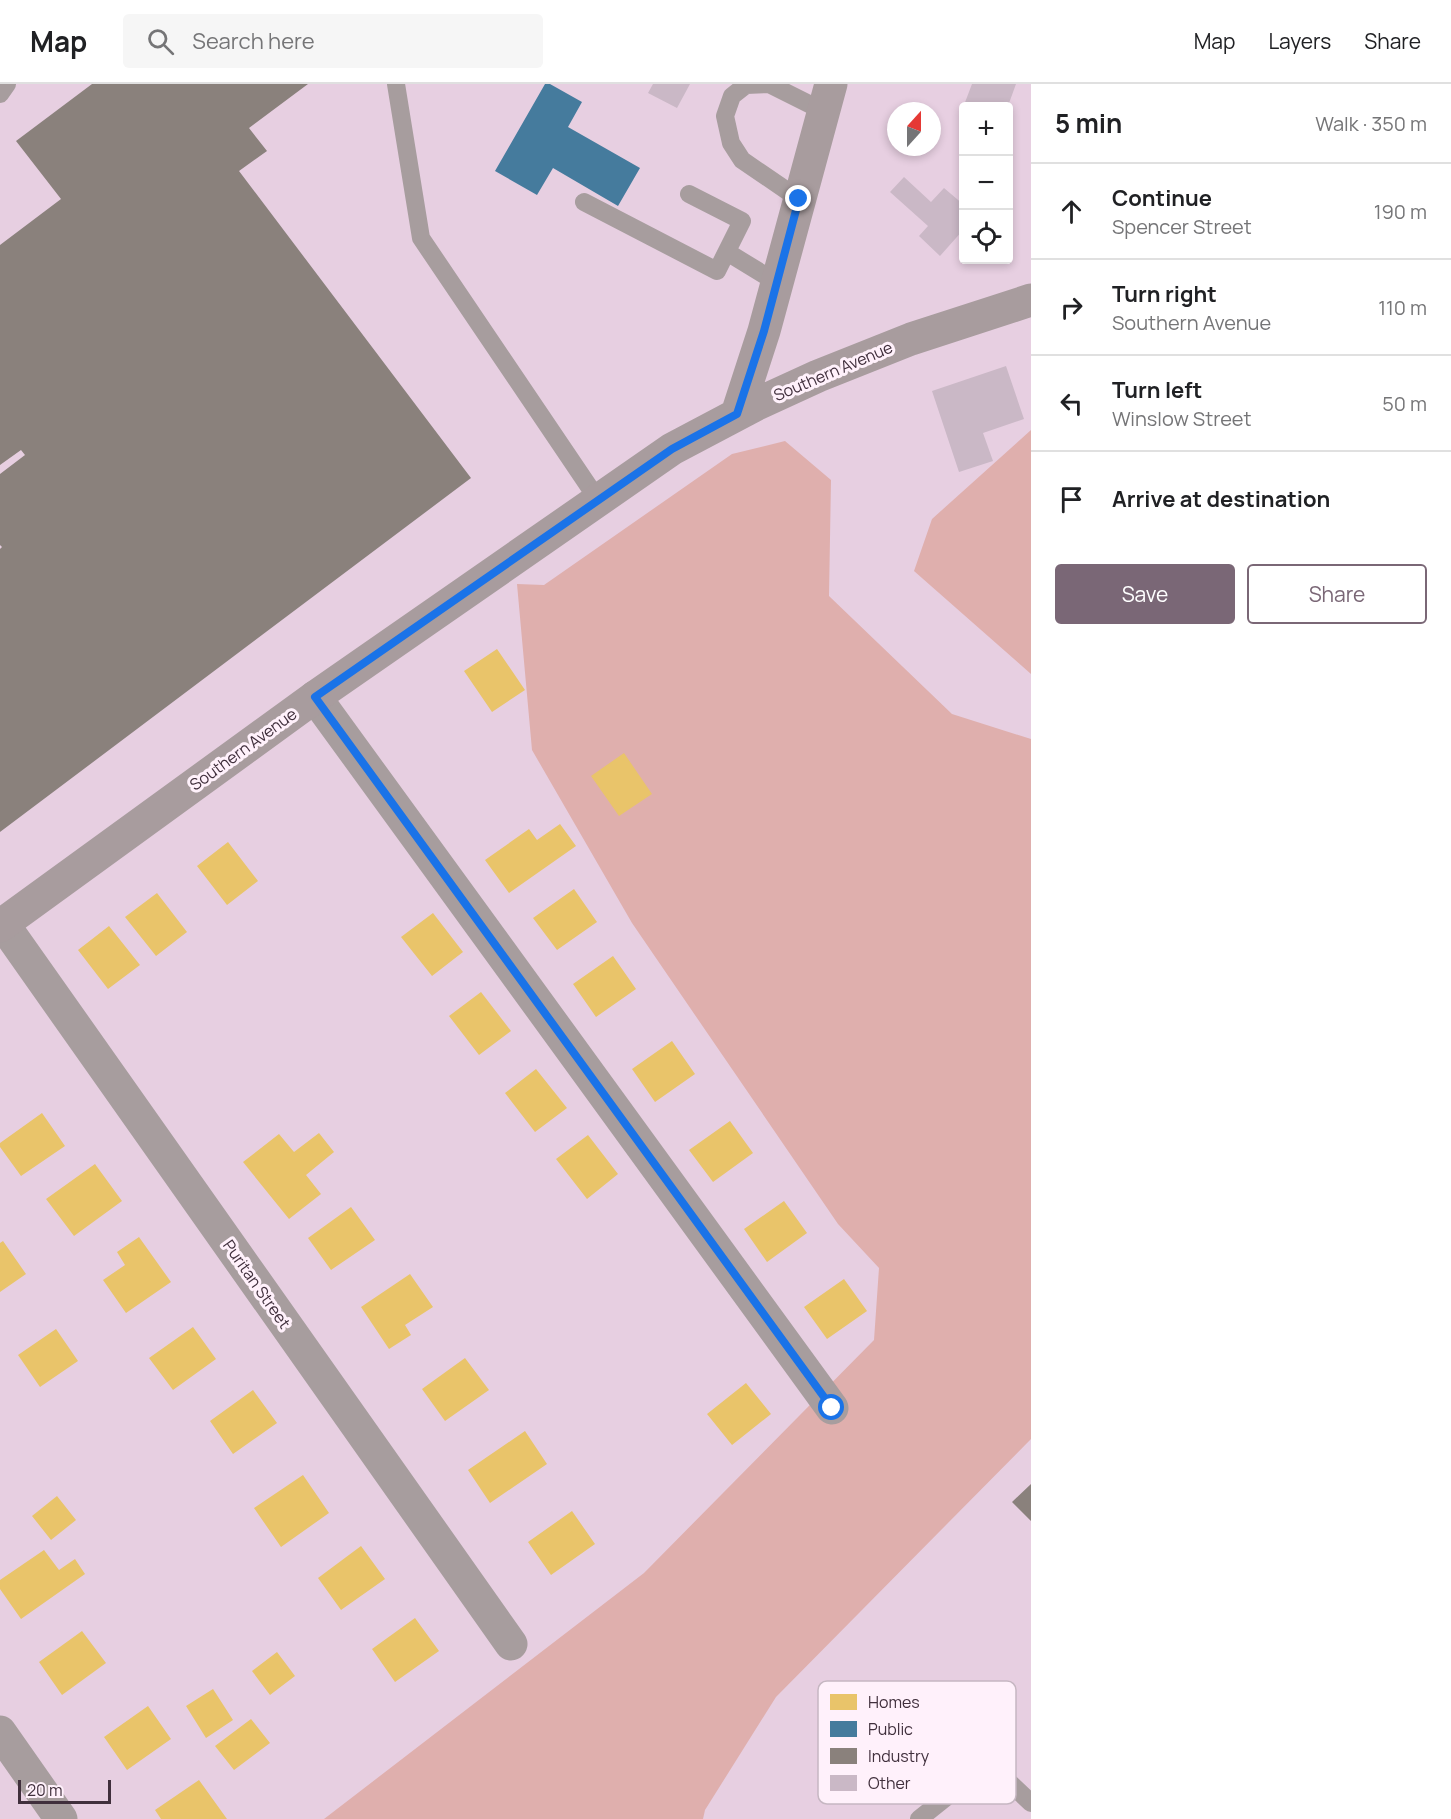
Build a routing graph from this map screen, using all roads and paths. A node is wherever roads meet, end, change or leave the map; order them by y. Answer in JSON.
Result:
{"nodes":[{"id":1,"x":7,"y":84,"type":"edge"},
{"id":2,"x":398,"y":86,"type":"edge"},
{"id":3,"x":0,"y":94,"type":"edge"},
{"id":4,"x":827,"y":98,"type":"edge"},
{"id":5,"x":689,"y":194,"type":"dead end"},
{"id":6,"x":799,"y":199,"type":"junction"},
{"id":7,"x":584,"y":202,"type":"dead end"},
{"id":8,"x":727,"y":252,"type":"junction"},
{"id":9,"x":776,"y":282,"type":"junction"},
{"id":10,"x":1031,"y":300,"type":"edge"},
{"id":11,"x":737,"y":414,"type":"junction"},
{"id":12,"x":598,"y":500,"type":"junction"},
{"id":13,"x":315,"y":697,"type":"junction"},
{"id":14,"x":1,"y":925,"type":"edge"},
{"id":15,"x":832,"y":1408,"type":"dead end"},
{"id":16,"x":512,"y":1644,"type":"dead end"},
{"id":17,"x":0,"y":1732,"type":"edge"},
{"id":18,"x":1016,"y":1789,"type":"edge"},
{"id":19,"x":1031,"y":1803,"type":"edge"},
{"id":20,"x":938,"y":1804,"type":"edge"},
{"id":21,"x":61,"y":1819,"type":"edge"},
{"id":22,"x":919,"y":1819,"type":"edge"}],
"edges":[{"from":1,"to":3,"type":"lane"},
{"from":2,"to":12,"type":"lane"},
{"from":4,"to":6,"type":"main road"},
{"from":4,"to":6,"type":"lane"},
{"from":5,"to":8,"type":"lane"},
{"from":6,"to":9,"type":"main road"},
{"from":7,"to":8,"type":"lane"},
{"from":8,"to":9,"type":"lane"},
{"from":9,"to":11,"type":"main road"},
{"from":10,"to":11,"type":"main road","name":"Southern Avenue"},
{"from":11,"to":12,"type":"main road","name":"Southern Avenue"},
{"from":12,"to":13,"type":"main road","name":"Southern Avenue"},
{"from":13,"to":14,"type":"main road","name":"Southern Avenue"},
{"from":13,"to":15,"type":"street"},
{"from":14,"to":16,"type":"street","name":"Puritan Street"},
{"from":17,"to":21,"type":"street"},
{"from":18,"to":19,"type":"lane"},
{"from":20,"to":22,"type":"lane"}]}
